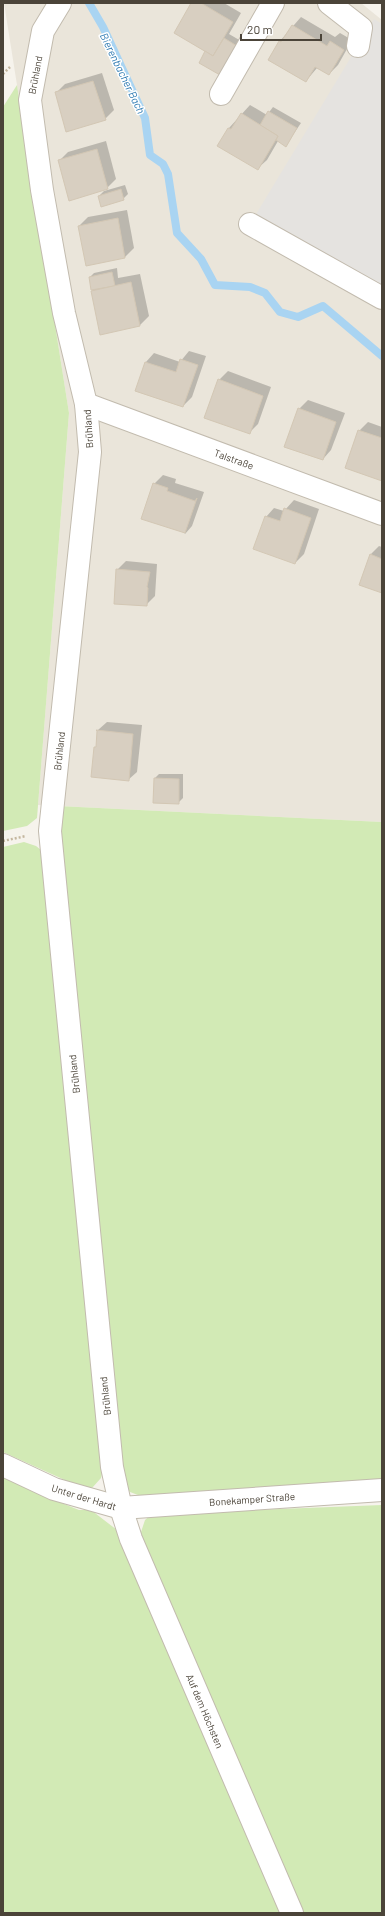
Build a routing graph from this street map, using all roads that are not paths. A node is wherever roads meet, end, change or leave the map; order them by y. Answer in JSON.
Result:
{"nodes":[{"id":1,"x":60,"y":3,"type":"edge"},
{"id":2,"x":273,"y":3,"type":"edge"},
{"id":3,"x":329,"y":3,"type":"edge"},
{"id":4,"x":358,"y":46,"type":"dead end"},
{"id":5,"x":221,"y":94,"type":"dead end"},
{"id":6,"x":250,"y":224,"type":"dead end"},
{"id":7,"x":382,"y":298,"type":"edge"},
{"id":8,"x":86,"y":404,"type":"junction"},
{"id":9,"x":382,"y":514,"type":"edge"},
{"id":10,"x":3,"y":1464,"type":"edge"},
{"id":11,"x":382,"y":1490,"type":"edge"},
{"id":12,"x":121,"y":1508,"type":"junction"},
{"id":13,"x":292,"y":1913,"type":"edge"}],
"edges":[{"from":1,"to":8,"type":"street","name":"Brühland"},
{"from":2,"to":5,"type":"street"},
{"from":3,"to":4,"type":"street"},
{"from":6,"to":7,"type":"street"},
{"from":8,"to":9,"type":"street","name":"Talstraße"},
{"from":8,"to":12,"type":"street","name":"Brühland"},
{"from":10,"to":12,"type":"street","name":"Unter der Hardt"},
{"from":11,"to":12,"type":"street","name":"Bonekamper Straße"},
{"from":12,"to":13,"type":"street","name":"Auf dem Höchsten"}]}
